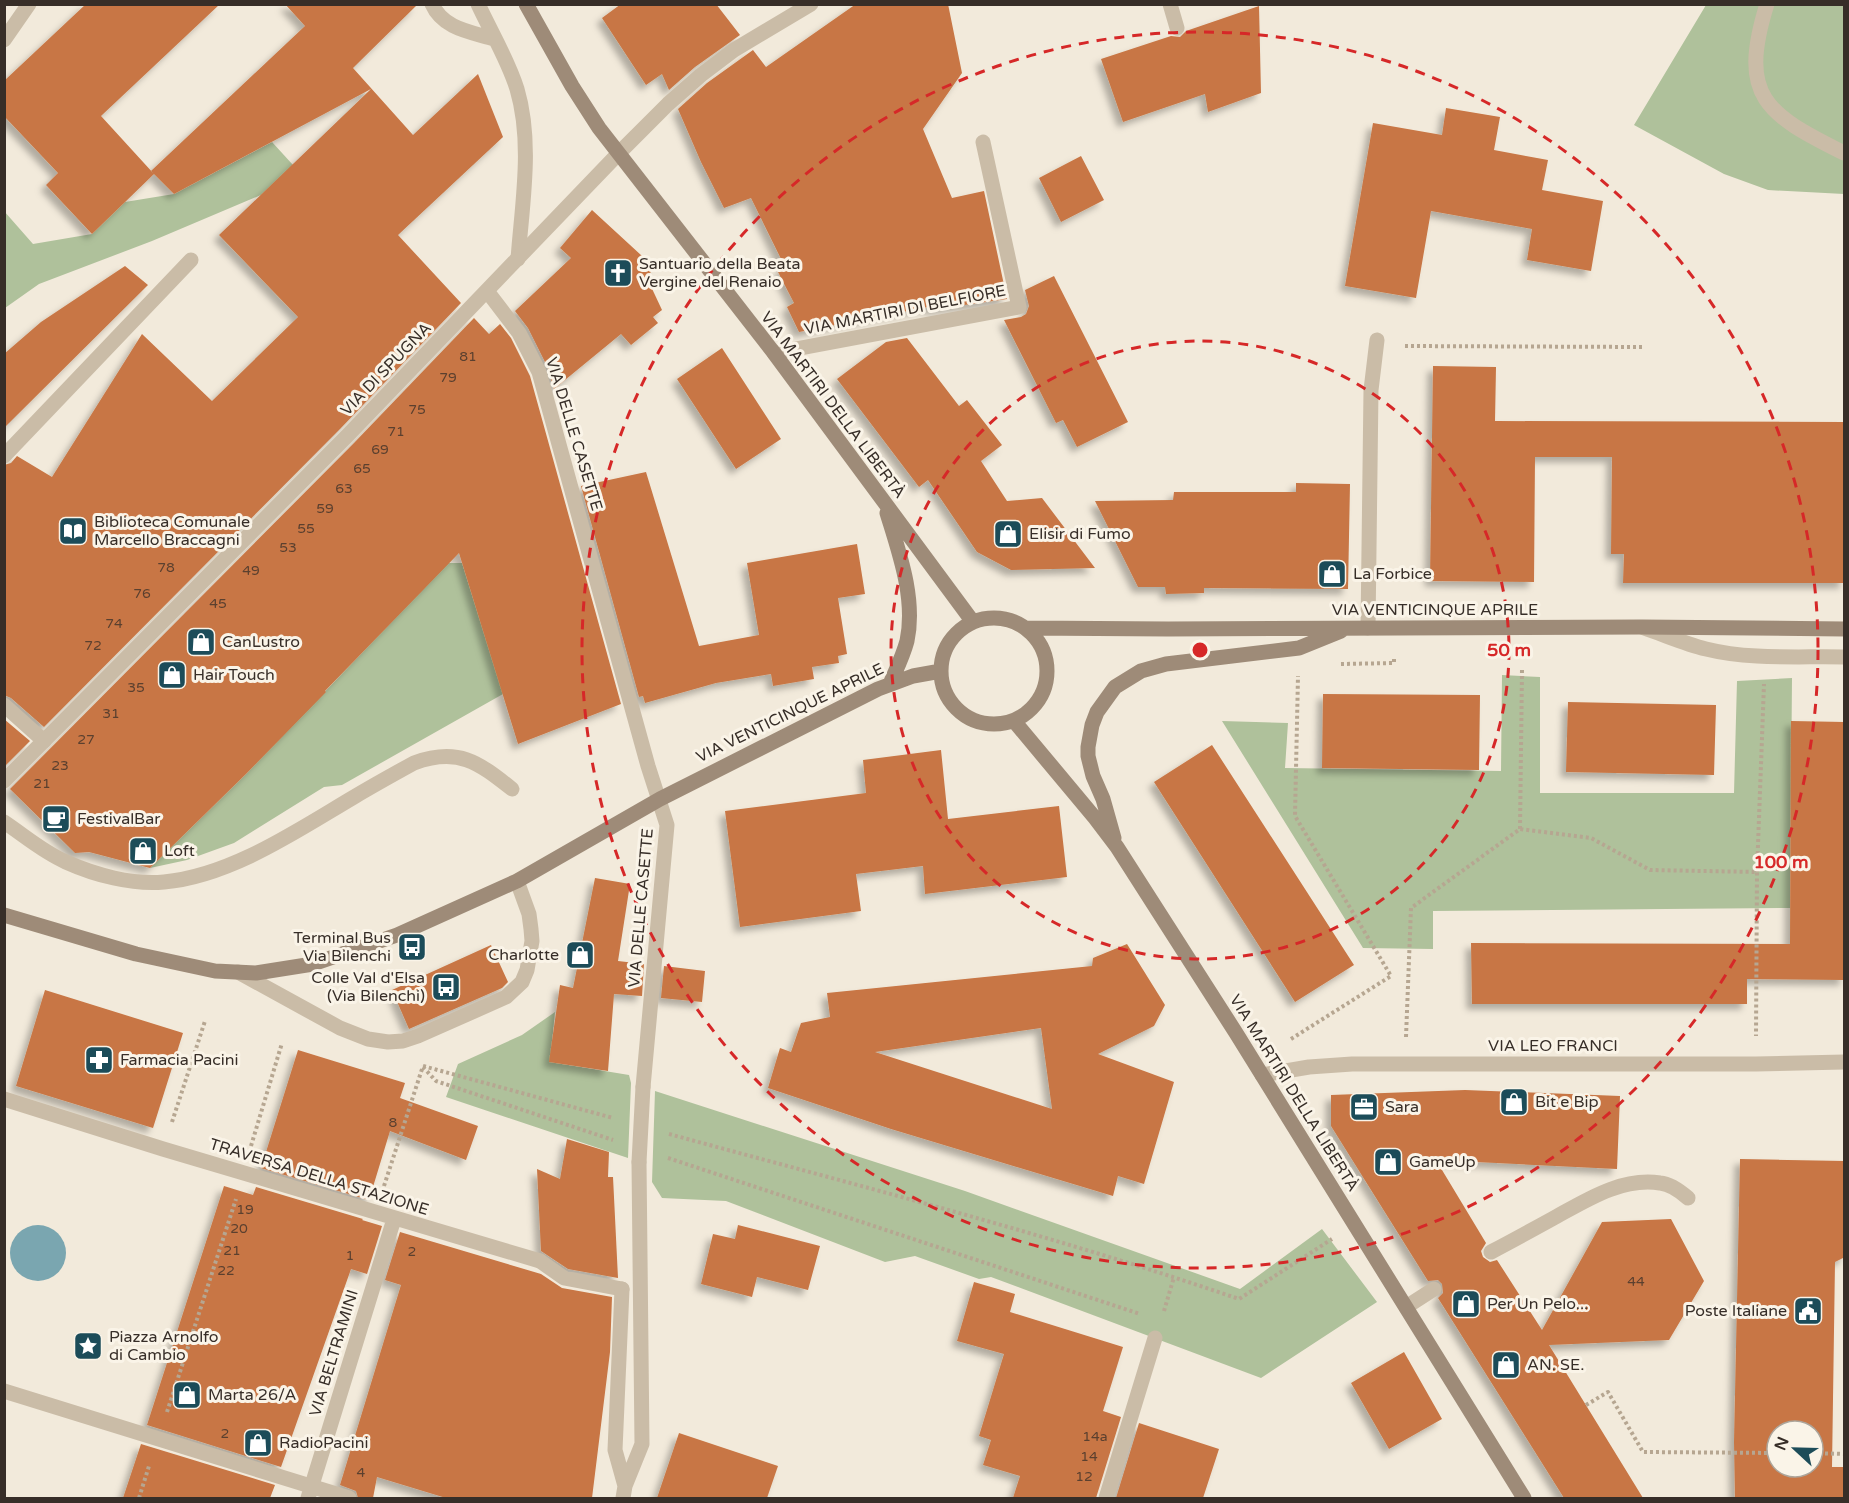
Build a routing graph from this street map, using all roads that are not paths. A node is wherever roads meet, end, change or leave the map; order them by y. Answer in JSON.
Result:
{"nodes":[{"id":1,"x":28,"y":4,"type":"edge"},
{"id":2,"x":432,"y":4,"type":"edge"},
{"id":3,"x":478,"y":4,"type":"edge"},
{"id":4,"x":526,"y":4,"type":"edge"},
{"id":5,"x":810,"y":4,"type":"edge"},
{"id":6,"x":1170,"y":4,"type":"edge"},
{"id":7,"x":1767,"y":4,"type":"edge"},
{"id":8,"x":1177,"y":28,"type":"dead end"},
{"id":9,"x":494,"y":39,"type":"junction"},
{"id":10,"x":4,"y":40,"type":"edge"},
{"id":11,"x":983,"y":142,"type":"dead end"},
{"id":12,"x":1845,"y":153,"type":"edge"},
{"id":13,"x":618,"y":154,"type":"junction"},
{"id":14,"x":518,"y":259,"type":"junction"},
{"id":15,"x":191,"y":260,"type":"dead end"},
{"id":16,"x":487,"y":291,"type":"junction"},
{"id":17,"x":1377,"y":340,"type":"dead end"},
{"id":18,"x":774,"y":353,"type":"junction"},
{"id":19,"x":4,"y":456,"type":"edge"},
{"id":20,"x":883,"y":501,"type":"junction"},
{"id":21,"x":973,"y":622,"type":"junction"},
{"id":22,"x":1642,"y":627,"type":"junction"},
{"id":23,"x":1026,"y":628,"type":"junction"},
{"id":24,"x":1350,"y":628,"type":"junction"},
{"id":25,"x":1368,"y":628,"type":"junction"},
{"id":26,"x":1845,"y":629,"type":"edge"},
{"id":27,"x":1845,"y":657,"type":"edge"},
{"id":28,"x":940,"y":671,"type":"junction"},
{"id":29,"x":890,"y":684,"type":"junction"},
{"id":30,"x":4,"y":705,"type":"edge"},
{"id":31,"x":1014,"y":721,"type":"junction"},
{"id":32,"x":44,"y":741,"type":"junction"},
{"id":33,"x":4,"y":781,"type":"edge"},
{"id":34,"x":512,"y":789,"type":"dead end"},
{"id":35,"x":660,"y":799,"type":"junction"},
{"id":36,"x":4,"y":822,"type":"edge"},
{"id":37,"x":1117,"y":847,"type":"junction"},
{"id":38,"x":517,"y":881,"type":"junction"},
{"id":39,"x":4,"y":915,"type":"edge"},
{"id":40,"x":238,"y":972,"type":"junction"},
{"id":41,"x":1845,"y":1062,"type":"edge"},
{"id":42,"x":1262,"y":1075,"type":"junction"},
{"id":43,"x":4,"y":1099,"type":"edge"},
{"id":44,"x":1688,"y":1197,"type":"dead end"},
{"id":45,"x":394,"y":1219,"type":"junction"},
{"id":46,"x":1491,"y":1252,"type":"dead end"},
{"id":47,"x":622,"y":1289,"type":"joint"},
{"id":48,"x":1434,"y":1289,"type":"dead end"},
{"id":49,"x":1406,"y":1307,"type":"junction"},
{"id":50,"x":1155,"y":1338,"type":"road end"},
{"id":51,"x":4,"y":1391,"type":"edge"},
{"id":52,"x":624,"y":1492,"type":"edge"},
{"id":53,"x":310,"y":1493,"type":"edge"},
{"id":54,"x":349,"y":1498,"type":"edge"},
{"id":55,"x":1106,"y":1498,"type":"edge"},
{"id":56,"x":1524,"y":1498,"type":"edge"}],
"edges":[{"from":1,"to":10,"type":"street"},
{"from":2,"to":9,"type":"street"},
{"from":3,"to":9,"type":"street"},
{"from":4,"to":13,"type":"main road","name":"VIA MARTIRI DELLA LIBERTÀ"},
{"from":5,"to":13,"type":"street","name":"VIA DI SPUGNA"},
{"from":6,"to":8,"type":"street"},
{"from":7,"to":12,"type":"street"},
{"from":9,"to":14,"type":"street"},
{"from":11,"to":18,"type":"street","name":"VIA MARTIRI DI BELFIORE"},
{"from":13,"to":14,"type":"street","name":"VIA DI SPUGNA"},
{"from":13,"to":18,"type":"main road","name":"VIA MARTIRI DELLA LIBERTÀ"},
{"from":14,"to":16,"type":"street","name":"VIA DI SPUGNA"},
{"from":15,"to":19,"type":"street"},
{"from":16,"to":32,"type":"street","name":"VIA DI SPUGNA"},
{"from":16,"to":35,"type":"street","name":"VIA DELLE CASETTE"},
{"from":17,"to":25,"type":"street"},
{"from":18,"to":20,"type":"main road","name":"VIA MARTIRI DELLA LIBERTÀ"},
{"from":20,"to":21,"type":"main road","name":"VIA MARTIRI DELLA LIBERTÀ"},
{"from":20,"to":29,"type":"main road"},
{"from":21,"to":23,"type":"main road"},
{"from":21,"to":28,"type":"main road"},
{"from":22,"to":25,"type":"main road","name":"VIA VENTICINQUE APRILE"},
{"from":22,"to":26,"type":"main road","name":"VIA VENTICINQUE APRILE"},
{"from":22,"to":27,"type":"street"},
{"from":23,"to":24,"type":"main road","name":"VIA VENTICINQUE APRILE"},
{"from":23,"to":31,"type":"main road"},
{"from":24,"to":25,"type":"main road","name":"VIA VENTICINQUE APRILE"},
{"from":24,"to":37,"type":"main road"},
{"from":28,"to":29,"type":"main road","name":"VIA VENTICINQUE APRILE"},
{"from":28,"to":31,"type":"main road"},
{"from":29,"to":35,"type":"main road","name":"VIA VENTICINQUE APRILE"},
{"from":30,"to":32,"type":"street"},
{"from":31,"to":37,"type":"main road","name":"VIA MARTIRI DELLA LIBERTÀ"},
{"from":32,"to":33,"type":"street","name":"VIA DI SPUGNA"},
{"from":34,"to":36,"type":"street"},
{"from":35,"to":38,"type":"main road","name":"VIA VENTICINQUE APRILE"},
{"from":35,"to":52,"type":"street","name":"VIA DELLE CASETTE","bridge":true},
{"from":37,"to":42,"type":"main road","name":"VIA MARTIRI DELLA LIBERTÀ"},
{"from":38,"to":40,"type":"main road","name":"VIA VENTICINQUE APRILE"},
{"from":38,"to":40,"type":"street"},
{"from":39,"to":40,"type":"main road","name":"VIA VENTICINQUE APRILE"},
{"from":41,"to":42,"type":"street","name":"VIA LEO FRANCI"},
{"from":42,"to":49,"type":"main road","name":"VIA MARTIRI DELLA LIBERTÀ"},
{"from":43,"to":45,"type":"street","name":"TRAVERSA DELLA STAZIONE"},
{"from":44,"to":46,"type":"street"},
{"from":45,"to":47,"type":"street","name":"TRAVERSA DELLA STAZIONE"},
{"from":45,"to":53,"type":"street","name":"VIA BELTRAMINI"},
{"from":47,"to":52,"type":"street","name":"VIA DELLE CASETTE"},
{"from":48,"to":49,"type":"street"},
{"from":49,"to":56,"type":"main road","name":"VIA MARTIRI DELLA LIBERTÀ"},
{"from":50,"to":55,"type":"street"},
{"from":51,"to":53,"type":"street"},
{"from":53,"to":54,"type":"street"}]}
